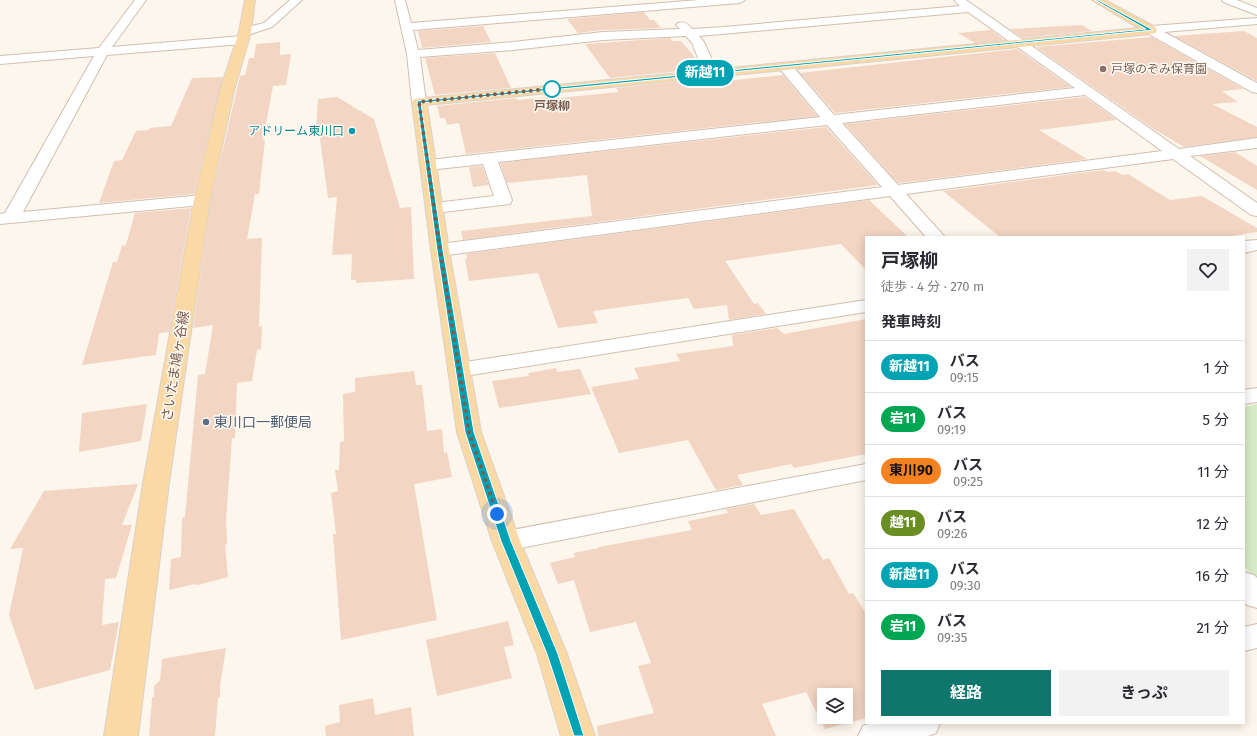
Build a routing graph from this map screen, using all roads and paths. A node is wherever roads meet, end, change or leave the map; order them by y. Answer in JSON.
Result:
{"nodes":[{"id":1,"x":141,"y":0,"type":"edge"},
{"id":2,"x":250,"y":0,"type":"edge"},
{"id":3,"x":297,"y":0,"type":"edge"},
{"id":4,"x":400,"y":0,"type":"edge"},
{"id":5,"x":740,"y":0,"type":"edge"},
{"id":6,"x":960,"y":0,"type":"edge"},
{"id":7,"x":1097,"y":0,"type":"edge"},
{"id":8,"x":1227,"y":0,"type":"edge"},
{"id":9,"x":666,"y":6,"type":"junction"},
{"id":10,"x":972,"y":8,"type":"junction"},
{"id":11,"x":1257,"y":12,"type":"edge"},
{"id":12,"x":1257,"y":21,"type":"edge"},
{"id":13,"x":406,"y":27,"type":"junction"},
{"id":14,"x":1151,"y":30,"type":"junction"},
{"id":15,"x":689,"y":33,"type":"junction"},
{"id":16,"x":244,"y":36,"type":"junction"},
{"id":17,"x":1020,"y":42,"type":"junction"},
{"id":18,"x":103,"y":51,"type":"junction"},
{"id":19,"x":413,"y":54,"type":"junction"},
{"id":20,"x":0,"y":60,"type":"edge"},
{"id":21,"x":785,"y":66,"type":"junction"},
{"id":22,"x":711,"y":73,"type":"junction"},
{"id":23,"x":1257,"y":89,"type":"edge"},
{"id":24,"x":1086,"y":91,"type":"junction"},
{"id":25,"x":419,"y":102,"type":"junction"},
{"id":26,"x":831,"y":120,"type":"junction"},
{"id":27,"x":1257,"y":143,"type":"edge"},
{"id":28,"x":1176,"y":154,"type":"junction"},
{"id":29,"x":489,"y":160,"type":"junction"},
{"id":30,"x":429,"y":165,"type":"junction"},
{"id":31,"x":894,"y":190,"type":"junction"},
{"id":32,"x":202,"y":200,"type":"junction"},
{"id":33,"x":435,"y":208,"type":"junction"},
{"id":34,"x":1257,"y":211,"type":"edge"},
{"id":35,"x":6,"y":219,"type":"edge"},
{"id":36,"x":935,"y":236,"type":"edge"},
{"id":37,"x":1257,"y":244,"type":"edge"},
{"id":38,"x":1245,"y":246,"type":"edge"},
{"id":39,"x":440,"y":250,"type":"junction"},
{"id":40,"x":865,"y":306,"type":"edge"},
{"id":41,"x":459,"y":370,"type":"junction"},
{"id":42,"x":1257,"y":395,"type":"edge"},
{"id":43,"x":1245,"y":398,"type":"edge"},
{"id":44,"x":865,"y":472,"type":"edge"},
{"id":45,"x":506,"y":541,"type":"junction"},
{"id":46,"x":1245,"y":583,"type":"edge"},
{"id":47,"x":1257,"y":597,"type":"edge"},
{"id":48,"x":1257,"y":636,"type":"edge"},
{"id":49,"x":1245,"y":639,"type":"edge"},
{"id":50,"x":920,"y":724,"type":"edge"},
{"id":51,"x":121,"y":736,"type":"edge"},
{"id":52,"x":578,"y":736,"type":"edge"},
{"id":53,"x":875,"y":736,"type":"edge"}],
"edges":[{"from":1,"to":18,"type":"street"},
{"from":2,"to":16,"type":"main road","name":"さいたま鳩ヶ谷線"},
{"from":3,"to":16,"type":"street"},
{"from":4,"to":13,"type":"street"},
{"from":5,"to":9,"type":"street"},
{"from":6,"to":10,"type":"street"},
{"from":7,"to":14,"type":"main road"},
{"from":8,"to":11,"type":"street"},
{"from":9,"to":13,"type":"street"},
{"from":9,"to":15,"type":"street"},
{"from":10,"to":15,"type":"street"},
{"from":10,"to":17,"type":"street"},
{"from":12,"to":14,"type":"street"},
{"from":13,"to":19,"type":"street"},
{"from":14,"to":17,"type":"main road"},
{"from":14,"to":23,"type":"street"},
{"from":15,"to":19,"type":"street"},
{"from":15,"to":22,"type":"street"},
{"from":16,"to":18,"type":"street"},
{"from":16,"to":32,"type":"main road","name":"さいたま鳩ヶ谷線"},
{"from":17,"to":21,"type":"main road"},
{"from":17,"to":24,"type":"street"},
{"from":18,"to":20,"type":"street"},
{"from":18,"to":35,"type":"street"},
{"from":19,"to":25,"type":"street"},
{"from":21,"to":22,"type":"main road"},
{"from":21,"to":26,"type":"street"},
{"from":22,"to":25,"type":"main road"},
{"from":24,"to":26,"type":"street"},
{"from":24,"to":28,"type":"street"},
{"from":25,"to":30,"type":"main road"},
{"from":26,"to":29,"type":"street"},
{"from":26,"to":31,"type":"street"},
{"from":27,"to":28,"type":"street"},
{"from":28,"to":31,"type":"street"},
{"from":28,"to":34,"type":"street"},
{"from":29,"to":30,"type":"street"},
{"from":29,"to":33,"type":"street"},
{"from":30,"to":33,"type":"main road"},
{"from":31,"to":36,"type":"street"},
{"from":31,"to":39,"type":"street"},
{"from":32,"to":35,"type":"street"},
{"from":32,"to":51,"type":"main road","name":"さいたま鳩ヶ谷線"},
{"from":33,"to":39,"type":"main road"},
{"from":37,"to":38,"type":"street"},
{"from":39,"to":41,"type":"main road"},
{"from":40,"to":41,"type":"street"},
{"from":41,"to":45,"type":"main road"},
{"from":42,"to":43,"type":"street"},
{"from":44,"to":45,"type":"street"},
{"from":45,"to":52,"type":"main road"},
{"from":46,"to":47,"type":"street"},
{"from":48,"to":49,"type":"street"},
{"from":50,"to":53,"type":"street"}]}
